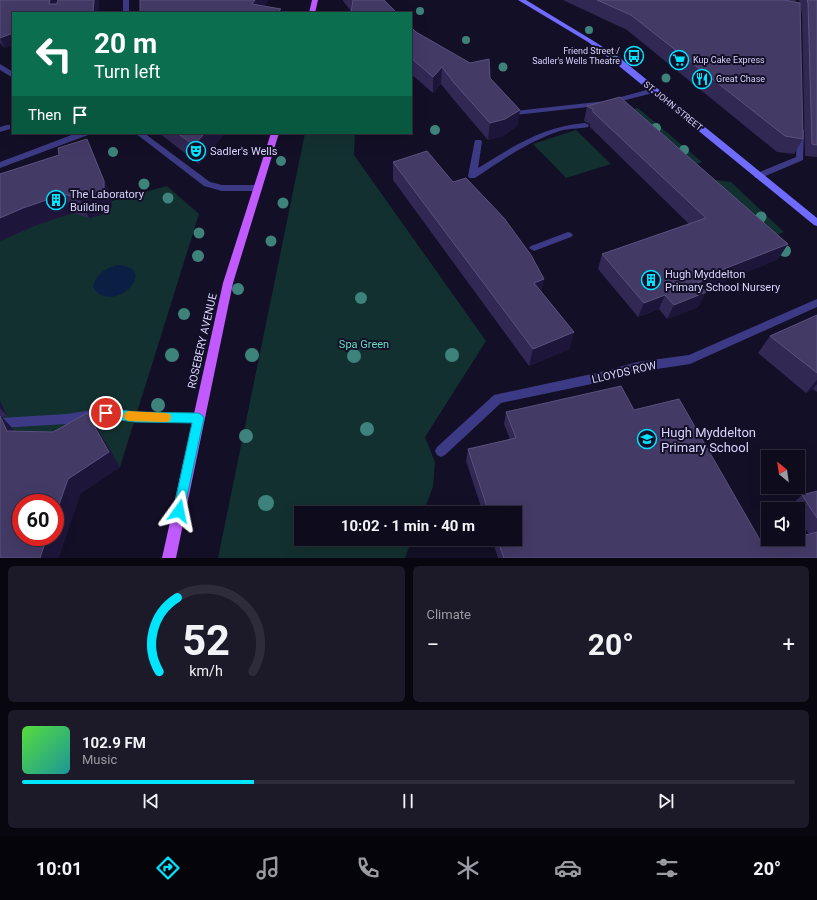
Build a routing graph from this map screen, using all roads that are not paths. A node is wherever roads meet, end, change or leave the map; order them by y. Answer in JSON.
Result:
{"nodes":[{"id":1,"x":126,"y":0,"type":"edge"},
{"id":2,"x":315,"y":0,"type":"edge"},
{"id":3,"x":521,"y":0,"type":"edge"},
{"id":4,"x":126,"y":12,"type":"edge"},
{"id":5,"x":312,"y":12,"type":"edge"},
{"id":6,"x":0,"y":66,"type":"edge"},
{"id":7,"x":12,"y":75,"type":"edge"},
{"id":8,"x":654,"y":90,"type":"junction"},
{"id":9,"x":515,"y":112,"type":"edge"},
{"id":10,"x":800,"y":120,"type":"edge"},
{"id":11,"x":584,"y":125,"type":"dead end"},
{"id":12,"x":82,"y":134,"type":"edge"},
{"id":13,"x":140,"y":134,"type":"edge"},
{"id":14,"x":275,"y":134,"type":"edge"},
{"id":15,"x":478,"y":142,"type":"dead end"},
{"id":16,"x":0,"y":165,"type":"edge"},
{"id":17,"x":758,"y":176,"type":"junction"},
{"id":18,"x":257,"y":188,"type":"junction"},
{"id":19,"x":817,"y":222,"type":"edge"},
{"id":20,"x":568,"y":235,"type":"dead end"},
{"id":21,"x":534,"y":248,"type":"dead end"},
{"id":22,"x":817,"y":303,"type":"edge"},
{"id":23,"x":198,"y":418,"type":"junction"},
{"id":24,"x":0,"y":423,"type":"edge"},
{"id":25,"x":441,"y":451,"type":"dead end"},
{"id":26,"x":169,"y":558,"type":"edge"}],
"edges":[{"from":1,"to":4,"type":"street"},
{"from":2,"to":5,"type":"main road"},
{"from":3,"to":8,"type":"main road","name":"ST. JOHN STREET"},
{"from":6,"to":7,"type":"street"},
{"from":8,"to":9,"type":"street"},
{"from":8,"to":17,"type":"main road","name":"ST. JOHN STREET"},
{"from":10,"to":17,"type":"street"},
{"from":11,"to":15,"type":"street"},
{"from":12,"to":16,"type":"street"},
{"from":13,"to":18,"type":"street"},
{"from":14,"to":18,"type":"main road","name":"ROSEBERY AVENUE"},
{"from":17,"to":19,"type":"main road","name":"ST. JOHN STREET"},
{"from":18,"to":23,"type":"main road","name":"ROSEBERY AVENUE"},
{"from":20,"to":21,"type":"street"},
{"from":22,"to":25,"type":"street","name":"LLOYDS ROW"},
{"from":23,"to":24,"type":"street"},
{"from":23,"to":26,"type":"main road","name":"ROSEBERY AVENUE"}]}
